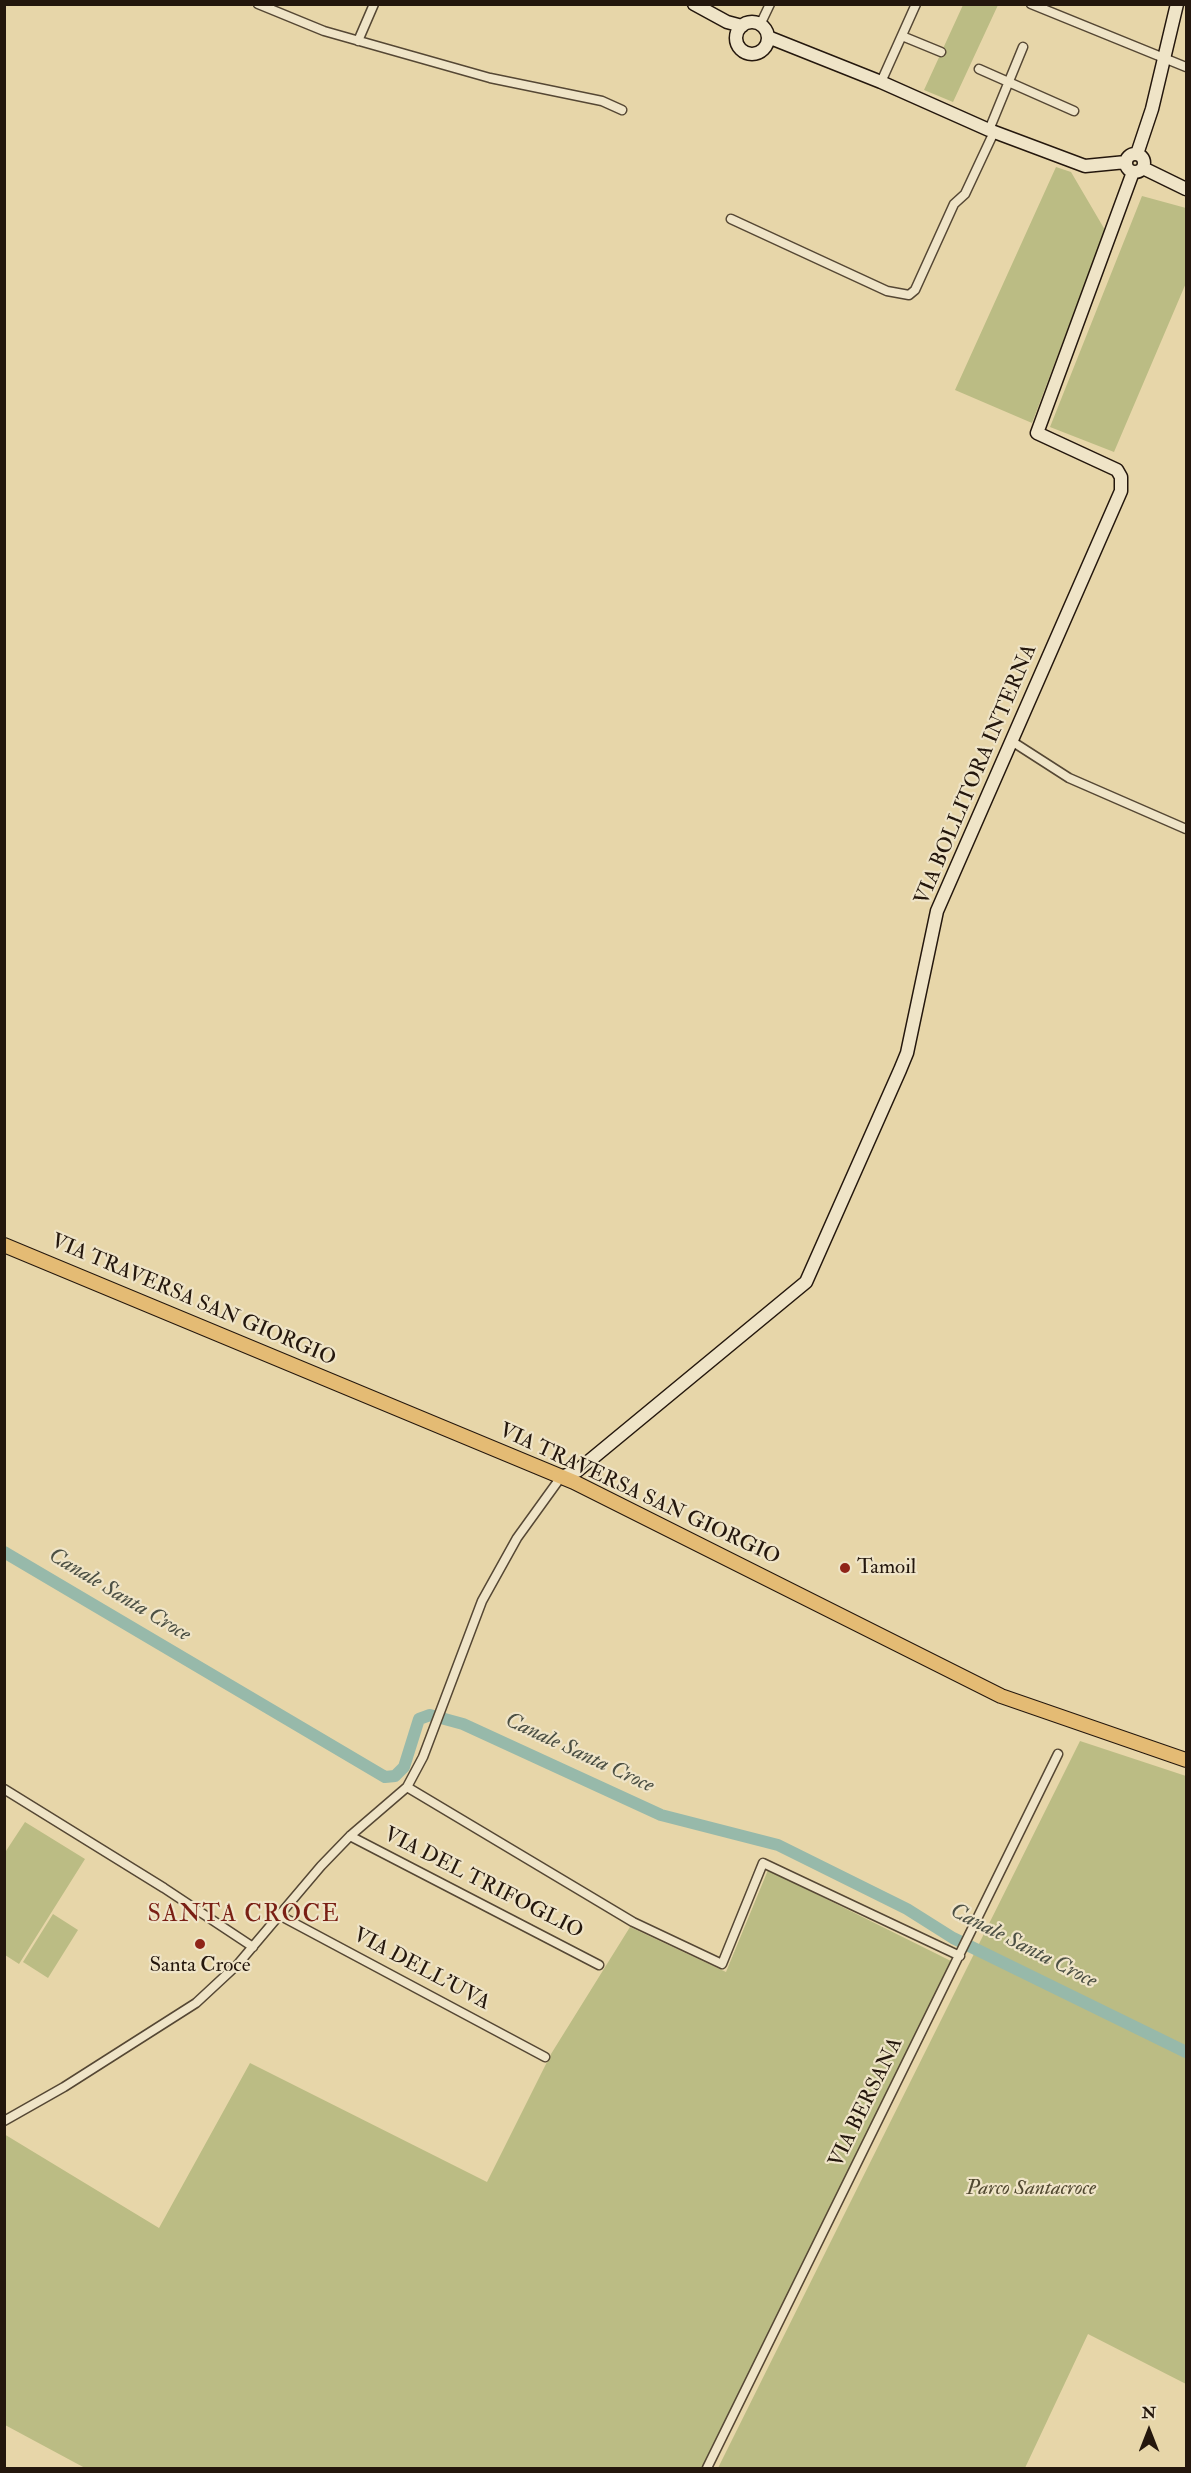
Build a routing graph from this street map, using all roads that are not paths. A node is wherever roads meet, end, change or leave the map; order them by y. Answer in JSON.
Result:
{"nodes":[{"id":1,"x":258,"y":4,"type":"edge"},
{"id":2,"x":374,"y":4,"type":"edge"},
{"id":3,"x":694,"y":4,"type":"edge"},
{"id":4,"x":770,"y":4,"type":"edge"},
{"id":5,"x":916,"y":4,"type":"edge"},
{"id":6,"x":1031,"y":4,"type":"edge"},
{"id":7,"x":1177,"y":4,"type":"edge"},
{"id":8,"x":710,"y":12,"type":"junction"},
{"id":9,"x":760,"y":25,"type":"junction"},
{"id":10,"x":742,"y":26,"type":"junction"},
{"id":11,"x":902,"y":36,"type":"junction"},
{"id":12,"x":768,"y":37,"type":"junction"},
{"id":13,"x":736,"y":40,"type":"junction"},
{"id":14,"x":358,"y":41,"type":"junction"},
{"id":15,"x":1023,"y":47,"type":"dead end"},
{"id":16,"x":761,"y":51,"type":"junction"},
{"id":17,"x":804,"y":51,"type":"junction"},
{"id":18,"x":941,"y":52,"type":"dead end"},
{"id":19,"x":1163,"y":60,"type":"junction"},
{"id":20,"x":1186,"y":67,"type":"edge"},
{"id":21,"x":979,"y":69,"type":"dead end"},
{"id":22,"x":881,"y":82,"type":"junction"},
{"id":23,"x":1008,"y":82,"type":"junction"},
{"id":24,"x":622,"y":110,"type":"dead end"},
{"id":25,"x":1074,"y":111,"type":"dead end"},
{"id":26,"x":992,"y":131,"type":"junction"},
{"id":27,"x":1134,"y":168,"type":"junction"},
{"id":28,"x":1186,"y":189,"type":"edge"},
{"id":29,"x":731,"y":219,"type":"dead end"},
{"id":30,"x":1013,"y":741,"type":"junction"},
{"id":31,"x":1186,"y":829,"type":"edge"},
{"id":32,"x":4,"y":1245,"type":"edge"},
{"id":33,"x":561,"y":1477,"type":"junction"},
{"id":34,"x":1058,"y":1754,"type":"dead end"},
{"id":35,"x":1186,"y":1760,"type":"edge"},
{"id":36,"x":407,"y":1787,"type":"junction"},
{"id":37,"x":4,"y":1789,"type":"edge"},
{"id":38,"x":350,"y":1836,"type":"junction"},
{"id":39,"x":279,"y":1915,"type":"junction"},
{"id":40,"x":253,"y":1947,"type":"junction"},
{"id":41,"x":961,"y":1954,"type":"junction"},
{"id":42,"x":599,"y":1965,"type":"dead end"},
{"id":43,"x":545,"y":2057,"type":"dead end"},
{"id":44,"x":4,"y":2121,"type":"edge"},
{"id":45,"x":707,"y":2469,"type":"edge"}],
"edges":[{"from":1,"to":14,"type":"street"},
{"from":2,"to":14,"type":"street"},
{"from":3,"to":8,"type":"street"},
{"from":4,"to":9,"type":"street"},
{"from":5,"to":11,"type":"street"},
{"from":6,"to":19,"type":"street"},
{"from":7,"to":19,"type":"street"},
{"from":8,"to":10,"type":"street"},
{"from":8,"to":13,"type":"street"},
{"from":9,"to":10,"type":"street"},
{"from":9,"to":12,"type":"street"},
{"from":10,"to":13,"type":"street"},
{"from":11,"to":18,"type":"street"},
{"from":11,"to":22,"type":"street"},
{"from":12,"to":16,"type":"street"},
{"from":12,"to":17,"type":"street"},
{"from":13,"to":16,"type":"street"},
{"from":14,"to":24,"type":"street"},
{"from":15,"to":23,"type":"street"},
{"from":16,"to":17,"type":"street"},
{"from":17,"to":22,"type":"street"},
{"from":19,"to":20,"type":"street"},
{"from":19,"to":27,"type":"street"},
{"from":21,"to":23,"type":"street"},
{"from":22,"to":26,"type":"street"},
{"from":23,"to":25,"type":"street"},
{"from":23,"to":26,"type":"street"},
{"from":26,"to":27,"type":"street"},
{"from":26,"to":29,"type":"street"},
{"from":27,"to":28,"type":"street"},
{"from":27,"to":30,"type":"street","name":"VIA BOLLITORA INTERNA"},
{"from":30,"to":31,"type":"street"},
{"from":30,"to":33,"type":"street","name":"VIA BOLLITORA INTERNA"},
{"from":32,"to":33,"type":"main road","name":"VIA TRAVERSA SAN GIORGIO"},
{"from":33,"to":35,"type":"main road","name":"VIA TRAVERSA SAN GIORGIO"},
{"from":33,"to":36,"type":"street"},
{"from":34,"to":41,"type":"street","name":"VIA BERSANA"},
{"from":36,"to":38,"type":"street"},
{"from":36,"to":41,"type":"street"},
{"from":37,"to":40,"type":"street"},
{"from":38,"to":39,"type":"street"},
{"from":38,"to":42,"type":"street","name":"VIA DEL TRIFOGLIO"},
{"from":39,"to":40,"type":"street"},
{"from":39,"to":43,"type":"street","name":"VIA DELL'UVA"},
{"from":40,"to":44,"type":"street"},
{"from":41,"to":45,"type":"street","name":"VIA BERSANA"}]}
